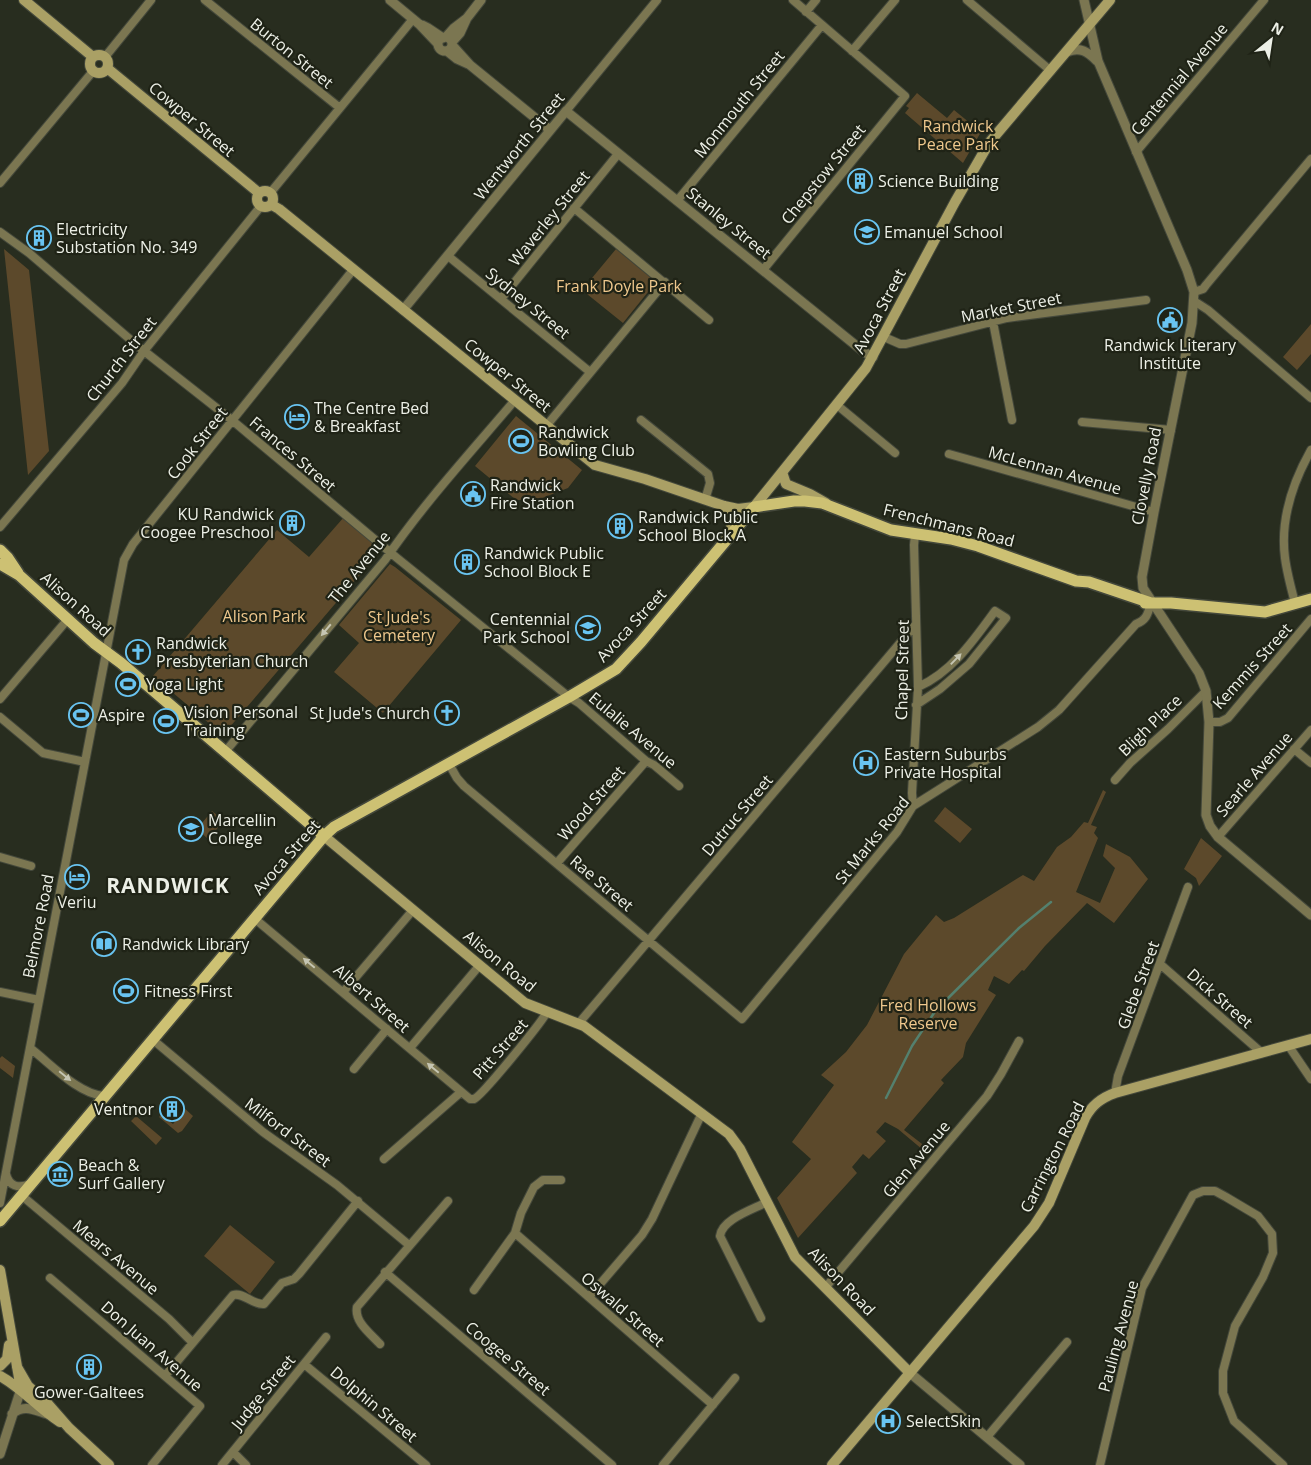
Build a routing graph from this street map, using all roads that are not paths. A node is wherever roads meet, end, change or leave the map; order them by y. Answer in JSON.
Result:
{"nodes":[{"id":1,"x":24,"y":0,"type":"edge"},
{"id":2,"x":151,"y":0,"type":"edge"},
{"id":3,"x":205,"y":0,"type":"edge"},
{"id":4,"x":390,"y":0,"type":"edge"},
{"id":5,"x":481,"y":0,"type":"edge"},
{"id":6,"x":657,"y":0,"type":"edge"},
{"id":7,"x":793,"y":0,"type":"edge"},
{"id":8,"x":816,"y":0,"type":"edge"},
{"id":9,"x":895,"y":0,"type":"edge"},
{"id":10,"x":967,"y":0,"type":"edge"},
{"id":11,"x":1084,"y":0,"type":"edge"},
{"id":12,"x":1110,"y":0,"type":"edge"},
{"id":13,"x":1264,"y":0,"type":"edge"},
{"id":14,"x":806,"y":12,"type":"junction"},
{"id":15,"x":416,"y":22,"type":"junction"},
{"id":16,"x":822,"y":25,"type":"junction"},
{"id":17,"x":1089,"y":25,"type":"junction"},
{"id":18,"x":446,"y":43,"type":"junction"},
{"id":19,"x":852,"y":51,"type":"junction"},
{"id":20,"x":1067,"y":52,"type":"junction"},
{"id":21,"x":94,"y":57,"type":"junction"},
{"id":22,"x":1098,"y":61,"type":"junction"},
{"id":23,"x":106,"y":62,"type":"junction"},
{"id":24,"x":94,"y":70,"type":"junction"},
{"id":25,"x":1050,"y":71,"type":"junction"},
{"id":26,"x":340,"y":108,"type":"junction"},
{"id":27,"x":566,"y":111,"type":"junction"},
{"id":28,"x":550,"y":130,"type":"junction"},
{"id":29,"x":1136,"y":152,"type":"junction"},
{"id":30,"x":618,"y":154,"type":"junction"},
{"id":31,"x":1311,"y":159,"type":"edge"},
{"id":32,"x":0,"y":183,"type":"edge"},
{"id":33,"x":271,"y":192,"type":"junction"},
{"id":34,"x":259,"y":194,"type":"junction"},
{"id":35,"x":677,"y":201,"type":"junction"},
{"id":36,"x":272,"y":205,"type":"junction"},
{"id":37,"x":261,"y":206,"type":"junction"},
{"id":38,"x":574,"y":208,"type":"junction"},
{"id":39,"x":0,"y":232,"type":"edge"},
{"id":40,"x":448,"y":256,"type":"junction"},
{"id":41,"x":353,"y":270,"type":"junction"},
{"id":42,"x":763,"y":270,"type":"junction"},
{"id":43,"x":665,"y":282,"type":"junction"},
{"id":44,"x":1194,"y":296,"type":"junction"},
{"id":45,"x":501,"y":299,"type":"junction"},
{"id":46,"x":1146,"y":300,"type":"dead end"},
{"id":47,"x":403,"y":310,"type":"junction"},
{"id":48,"x":709,"y":320,"type":"dead end"},
{"id":49,"x":993,"y":322,"type":"junction"},
{"id":50,"x":884,"y":337,"type":"junction"},
{"id":51,"x":144,"y":351,"type":"junction"},
{"id":52,"x":873,"y":357,"type":"junction"},
{"id":53,"x":590,"y":372,"type":"junction"},
{"id":54,"x":1311,"y":398,"type":"edge"},
{"id":55,"x":515,"y":400,"type":"junction"},
{"id":56,"x":837,"y":405,"type":"junction"},
{"id":57,"x":641,"y":420,"type":"dead end"},
{"id":58,"x":1012,"y":420,"type":"dead end"},
{"id":59,"x":233,"y":421,"type":"junction"},
{"id":60,"x":1082,"y":422,"type":"dead end"},
{"id":61,"x":547,"y":426,"type":"junction"},
{"id":62,"x":1171,"y":430,"type":"junction"},
{"id":63,"x":1311,"y":450,"type":"edge"},
{"id":64,"x":895,"y":452,"type":"dead end"},
{"id":65,"x":949,"y":454,"type":"dead end"},
{"id":66,"x":782,"y":472,"type":"junction"},
{"id":67,"x":705,"y":500,"type":"junction"},
{"id":68,"x":724,"y":506,"type":"junction"},
{"id":69,"x":754,"y":507,"type":"junction"},
{"id":70,"x":836,"y":508,"type":"junction"},
{"id":71,"x":1154,"y":512,"type":"junction"},
{"id":72,"x":0,"y":527,"type":"edge"},
{"id":73,"x":733,"y":533,"type":"junction"},
{"id":74,"x":915,"y":535,"type":"junction"},
{"id":75,"x":0,"y":550,"type":"edge"},
{"id":76,"x":390,"y":552,"type":"junction"},
{"id":77,"x":0,"y":564,"type":"edge"},
{"id":78,"x":18,"y":575,"type":"junction"},
{"id":79,"x":1311,"y":599,"type":"edge"},
{"id":80,"x":1151,"y":603,"type":"junction"},
{"id":81,"x":1295,"y":603,"type":"junction"},
{"id":82,"x":68,"y":619,"type":"junction"},
{"id":83,"x":1311,"y":619,"type":"edge"},
{"id":84,"x":916,"y":624,"type":"junction"},
{"id":85,"x":106,"y":653,"type":"junction"},
{"id":86,"x":918,"y":688,"type":"junction"},
{"id":87,"x":1206,"y":691,"type":"junction"},
{"id":88,"x":569,"y":697,"type":"junction"},
{"id":89,"x":0,"y":699,"type":"edge"},
{"id":90,"x":916,"y":705,"type":"junction"},
{"id":91,"x":0,"y":717,"type":"edge"},
{"id":92,"x":1209,"y":722,"type":"junction"},
{"id":93,"x":1311,"y":730,"type":"edge"},
{"id":94,"x":1294,"y":749,"type":"junction"},
{"id":95,"x":225,"y":752,"type":"junction"},
{"id":96,"x":646,"y":761,"type":"junction"},
{"id":97,"x":85,"y":762,"type":"junction"},
{"id":98,"x":1311,"y":763,"type":"edge"},
{"id":99,"x":449,"y":764,"type":"junction"},
{"id":100,"x":1115,"y":780,"type":"dead end"},
{"id":101,"x":679,"y":786,"type":"dead end"},
{"id":102,"x":913,"y":806,"type":"junction"},
{"id":103,"x":324,"y":836,"type":"junction"},
{"id":104,"x":1218,"y":837,"type":"junction"},
{"id":105,"x":0,"y":857,"type":"edge"},
{"id":106,"x":557,"y":863,"type":"junction"},
{"id":107,"x":31,"y":866,"type":"dead end"},
{"id":108,"x":1188,"y":887,"type":"dead end"},
{"id":109,"x":412,"y":910,"type":"junction"},
{"id":110,"x":1311,"y":915,"type":"edge"},
{"id":111,"x":254,"y":918,"type":"junction"},
{"id":112,"x":649,"y":941,"type":"junction"},
{"id":113,"x":1160,"y":964,"type":"junction"},
{"id":114,"x":479,"y":966,"type":"junction"},
{"id":115,"x":0,"y":992,"type":"edge"},
{"id":116,"x":344,"y":992,"type":"junction"},
{"id":117,"x":39,"y":1000,"type":"junction"},
{"id":118,"x":547,"y":1012,"type":"junction"},
{"id":119,"x":742,"y":1019,"type":"joint"},
{"id":120,"x":579,"y":1023,"type":"junction"},
{"id":121,"x":388,"y":1029,"type":"junction"},
{"id":122,"x":152,"y":1039,"type":"junction"},
{"id":123,"x":1311,"y":1039,"type":"edge"},
{"id":124,"x":1018,"y":1041,"type":"dead end"},
{"id":125,"x":1288,"y":1045,"type":"junction"},
{"id":126,"x":30,"y":1048,"type":"junction"},
{"id":127,"x":410,"y":1048,"type":"junction"},
{"id":128,"x":1262,"y":1053,"type":"junction"},
{"id":129,"x":354,"y":1070,"type":"dead end"},
{"id":130,"x":1311,"y":1078,"type":"edge"},
{"id":131,"x":461,"y":1092,"type":"junction"},
{"id":132,"x":1114,"y":1093,"type":"junction"},
{"id":133,"x":104,"y":1096,"type":"junction"},
{"id":134,"x":470,"y":1099,"type":"joint"},
{"id":135,"x":702,"y":1113,"type":"junction"},
{"id":136,"x":384,"y":1159,"type":"dead end"},
{"id":137,"x":6,"y":1174,"type":"junction"},
{"id":138,"x":561,"y":1180,"type":"dead end"},
{"id":139,"x":30,"y":1184,"type":"junction"},
{"id":140,"x":21,"y":1195,"type":"junction"},
{"id":141,"x":448,"y":1201,"type":"dead end"},
{"id":142,"x":358,"y":1202,"type":"junction"},
{"id":143,"x":767,"y":1202,"type":"junction"},
{"id":144,"x":0,"y":1203,"type":"edge"},
{"id":145,"x":0,"y":1221,"type":"edge"},
{"id":146,"x":515,"y":1233,"type":"junction"},
{"id":147,"x":409,"y":1245,"type":"junction"},
{"id":148,"x":0,"y":1270,"type":"edge"},
{"id":149,"x":385,"y":1272,"type":"junction"},
{"id":150,"x":50,"y":1278,"type":"dead end"},
{"id":151,"x":825,"y":1288,"type":"junction"},
{"id":152,"x":474,"y":1290,"type":"dead end"},
{"id":153,"x":588,"y":1297,"type":"junction"},
{"id":154,"x":761,"y":1318,"type":"dead end"},
{"id":155,"x":10,"y":1337,"type":"junction"},
{"id":156,"x":326,"y":1337,"type":"dead end"},
{"id":157,"x":192,"y":1342,"type":"junction"},
{"id":158,"x":1067,"y":1342,"type":"dead end"},
{"id":159,"x":380,"y":1344,"type":"dead end"},
{"id":160,"x":304,"y":1364,"type":"junction"},
{"id":161,"x":0,"y":1366,"type":"edge"},
{"id":162,"x":17,"y":1367,"type":"junction"},
{"id":163,"x":910,"y":1373,"type":"junction"},
{"id":164,"x":0,"y":1376,"type":"edge"},
{"id":165,"x":164,"y":1376,"type":"junction"},
{"id":166,"x":735,"y":1378,"type":"dead end"},
{"id":167,"x":21,"y":1389,"type":"junction"},
{"id":168,"x":713,"y":1405,"type":"junction"},
{"id":169,"x":12,"y":1414,"type":"junction"},
{"id":170,"x":48,"y":1415,"type":"junction"},
{"id":171,"x":69,"y":1428,"type":"junction"},
{"id":172,"x":987,"y":1437,"type":"junction"},
{"id":173,"x":233,"y":1452,"type":"junction"},
{"id":174,"x":0,"y":1454,"type":"edge"},
{"id":175,"x":110,"y":1465,"type":"edge"},
{"id":176,"x":152,"y":1465,"type":"edge"},
{"id":177,"x":222,"y":1465,"type":"edge"},
{"id":178,"x":246,"y":1465,"type":"edge"},
{"id":179,"x":426,"y":1465,"type":"edge"},
{"id":180,"x":612,"y":1465,"type":"edge"},
{"id":181,"x":663,"y":1465,"type":"edge"},
{"id":182,"x":832,"y":1465,"type":"edge"},
{"id":183,"x":1020,"y":1465,"type":"edge"},
{"id":184,"x":1100,"y":1465,"type":"edge"},
{"id":185,"x":1283,"y":1465,"type":"edge"}],
"edges":[{"from":1,"to":21,"type":"main road"},
{"from":2,"to":23,"type":"street"},
{"from":3,"to":26,"type":"street","name":"Burton Street"},
{"from":4,"to":15,"type":"street"},
{"from":5,"to":18,"type":"street"},
{"from":6,"to":27,"type":"street","name":"Wentworth Street"},
{"from":7,"to":14,"type":"street"},
{"from":8,"to":14,"type":"street"},
{"from":9,"to":19,"type":"street"},
{"from":10,"to":25,"type":"street"},
{"from":11,"to":17,"type":"street","name":"Clovelly Road"},
{"from":12,"to":17,"type":"main road","name":"Avoca Street"},
{"from":13,"to":29,"type":"street","name":"Centennial Avenue"},
{"from":14,"to":16,"type":"street"},
{"from":15,"to":18,"type":"street"},
{"from":15,"to":26,"type":"street"},
{"from":16,"to":19,"type":"street"},
{"from":16,"to":35,"type":"street","name":"Monmouth Street"},
{"from":17,"to":20,"type":"main road","name":"Avoca Street"},
{"from":17,"to":22,"type":"street","name":"Clovelly Road"},
{"from":18,"to":28,"type":"street"},
{"from":19,"to":42,"type":"street","name":"Chepstow Street"},
{"from":20,"to":22,"type":"street"},
{"from":20,"to":25,"type":"main road","name":"Avoca Street"},
{"from":21,"to":23,"type":"main road"},
{"from":21,"to":24,"type":"main road"},
{"from":22,"to":29,"type":"street","name":"Clovelly Road"},
{"from":23,"to":24,"type":"main road"},
{"from":23,"to":34,"type":"main road","name":"Cowper Street"},
{"from":24,"to":32,"type":"street"},
{"from":25,"to":50,"type":"main road","name":"Avoca Street"},
{"from":26,"to":33,"type":"street"},
{"from":27,"to":28,"type":"street","name":"Wentworth Street"},
{"from":27,"to":30,"type":"street","name":"Stanley Street"},
{"from":28,"to":40,"type":"street","name":"Wentworth Street"},
{"from":29,"to":44,"type":"street","name":"Clovelly Road"},
{"from":30,"to":35,"type":"street","name":"Stanley Street"},
{"from":30,"to":38,"type":"street","name":"Waverley Street"},
{"from":31,"to":44,"type":"street"},
{"from":33,"to":34,"type":"main road"},
{"from":33,"to":36,"type":"main road"},
{"from":34,"to":37,"type":"main road"},
{"from":35,"to":42,"type":"street","name":"Stanley Street"},
{"from":36,"to":37,"type":"main road"},
{"from":36,"to":41,"type":"main road","name":"Cowper Street"},
{"from":37,"to":51,"type":"street","name":"Church Street"},
{"from":38,"to":43,"type":"street"},
{"from":38,"to":45,"type":"street","name":"Waverley Street"},
{"from":39,"to":51,"type":"street","name":"Frances Street"},
{"from":40,"to":45,"type":"street","name":"Sydney Street"},
{"from":40,"to":47,"type":"street","name":"Wentworth Street"},
{"from":41,"to":47,"type":"main road","name":"Cowper Street"},
{"from":41,"to":59,"type":"street","name":"Cook Street"},
{"from":42,"to":52,"type":"street","name":"Stanley Street"},
{"from":43,"to":48,"type":"street"},
{"from":43,"to":53,"type":"street"},
{"from":44,"to":54,"type":"street"},
{"from":44,"to":62,"type":"street","name":"Clovelly Road"},
{"from":45,"to":53,"type":"street","name":"Sydney Street"},
{"from":46,"to":49,"type":"street","name":"Market Street"},
{"from":47,"to":55,"type":"main road","name":"Cowper Street"},
{"from":49,"to":50,"type":"street","name":"Market Street"},
{"from":49,"to":58,"type":"street"},
{"from":50,"to":52,"type":"main road","name":"Avoca Street"},
{"from":51,"to":59,"type":"street","name":"Frances Street"},
{"from":51,"to":72,"type":"street","name":"Church Street"},
{"from":52,"to":56,"type":"main road","name":"Avoca Street"},
{"from":53,"to":61,"type":"street"},
{"from":55,"to":61,"type":"main road","name":"Cowper Street"},
{"from":55,"to":76,"type":"street","name":"The Avenue"},
{"from":56,"to":64,"type":"street"},
{"from":56,"to":66,"type":"main road","name":"Avoca Street"},
{"from":57,"to":67,"type":"street"},
{"from":59,"to":76,"type":"street","name":"Frances Street"},
{"from":59,"to":85,"type":"street","name":"Cook Street"},
{"from":60,"to":62,"type":"street"},
{"from":61,"to":67,"type":"main road","name":"Cowper Street"},
{"from":62,"to":71,"type":"street","name":"Clovelly Road"},
{"from":63,"to":81,"type":"street"},
{"from":65,"to":71,"type":"street","name":"McLennan Avenue"},
{"from":66,"to":69,"type":"main road","name":"Avoca Street"},
{"from":66,"to":70,"type":"main road"},
{"from":67,"to":68,"type":"main road","name":"Cowper Street"},
{"from":68,"to":69,"type":"main road","name":"Cowper Street"},
{"from":68,"to":73,"type":"main road"},
{"from":69,"to":70,"type":"main road","name":"Frenchmans Road"},
{"from":69,"to":73,"type":"main road","name":"Avoca Street"},
{"from":70,"to":74,"type":"main road","name":"Frenchmans Road"},
{"from":71,"to":80,"type":"street","name":"Clovelly Road"},
{"from":73,"to":88,"type":"main road","name":"Avoca Street"},
{"from":74,"to":80,"type":"main road","name":"Frenchmans Road"},
{"from":74,"to":84,"type":"street","name":"Chapel Street"},
{"from":75,"to":78,"type":"main road","name":"Alison Road"},
{"from":76,"to":88,"type":"street","name":"Frances Street"},
{"from":76,"to":95,"type":"street","name":"The Avenue","one_way":true},
{"from":77,"to":78,"type":"main road","name":"Alison Road"},
{"from":78,"to":82,"type":"main road","name":"Alison Road"},
{"from":79,"to":81,"type":"main road","name":"Frenchmans Road"},
{"from":80,"to":81,"type":"main road","name":"Frenchmans Road"},
{"from":80,"to":87,"type":"street","name":"Clovelly Road"},
{"from":80,"to":102,"type":"street","name":"St Marks Road"},
{"from":82,"to":85,"type":"main road","name":"Alison Road"},
{"from":82,"to":89,"type":"street"},
{"from":83,"to":92,"type":"street","name":"Kemmis Street"},
{"from":84,"to":86,"type":"street","name":"Chapel Street"},
{"from":84,"to":112,"type":"street","name":"Dutruc Street"},
{"from":85,"to":95,"type":"main road","name":"Alison Road"},
{"from":85,"to":97,"type":"street","name":"Belmore Road"},
{"from":86,"to":90,"type":"street","name":"Chapel Street"},
{"from":86,"to":90,"type":"street","one_way":true},
{"from":87,"to":92,"type":"street","name":"Clovelly Road"},
{"from":87,"to":100,"type":"street","name":"Bligh Place"},
{"from":88,"to":96,"type":"street","name":"Eulalie Avenue"},
{"from":88,"to":99,"type":"main road","name":"Avoca Street"},
{"from":90,"to":102,"type":"street","name":"Chapel Street"},
{"from":91,"to":97,"type":"street"},
{"from":92,"to":104,"type":"street","name":"Clovelly Road"},
{"from":93,"to":94,"type":"street","name":"Searle Avenue"},
{"from":94,"to":98,"type":"street"},
{"from":94,"to":104,"type":"street","name":"Searle Avenue"},
{"from":95,"to":103,"type":"main road","name":"Alison Road"},
{"from":96,"to":101,"type":"street","name":"Eulalie Avenue"},
{"from":96,"to":106,"type":"street","name":"Wood Street"},
{"from":97,"to":117,"type":"street","name":"Belmore Road"},
{"from":99,"to":103,"type":"main road","name":"Avoca Street"},
{"from":99,"to":106,"type":"street","name":"Rae Street"},
{"from":102,"to":119,"type":"street","name":"St Marks Road"},
{"from":103,"to":109,"type":"main road","name":"Alison Road"},
{"from":103,"to":111,"type":"main road","name":"Avoca Street"},
{"from":104,"to":110,"type":"street","name":"Clovelly Road"},
{"from":105,"to":107,"type":"street"},
{"from":106,"to":112,"type":"street","name":"Rae Street"},
{"from":108,"to":113,"type":"street","name":"Glebe Street"},
{"from":109,"to":114,"type":"main road","name":"Alison Road"},
{"from":109,"to":116,"type":"street"},
{"from":116,"to":111,"type":"street","name":"Albert Street","one_way":true},
{"from":111,"to":122,"type":"main road","name":"Avoca Street"},
{"from":112,"to":119,"type":"street","name":"Rae Street"},
{"from":112,"to":120,"type":"street","name":"Dutruc Street"},
{"from":113,"to":128,"type":"street","name":"Dick Street"},
{"from":113,"to":132,"type":"street","name":"Glebe Street"},
{"from":114,"to":118,"type":"main road","name":"Alison Road"},
{"from":114,"to":127,"type":"street"},
{"from":115,"to":117,"type":"street"},
{"from":116,"to":121,"type":"street","name":"Albert Street"},
{"from":117,"to":126,"type":"street","name":"Belmore Road"},
{"from":118,"to":120,"type":"main road","name":"Alison Road"},
{"from":118,"to":134,"type":"street","name":"Pitt Street"},
{"from":120,"to":135,"type":"main road","name":"Alison Road"},
{"from":121,"to":127,"type":"street","name":"Albert Street"},
{"from":121,"to":129,"type":"street"},
{"from":122,"to":133,"type":"main road","name":"Avoca Street"},
{"from":122,"to":142,"type":"street","name":"Milford Street"},
{"from":123,"to":125,"type":"main road","name":"Carrington Road"},
{"from":124,"to":151,"type":"street","name":"Glen Avenue"},
{"from":125,"to":128,"type":"main road","name":"Carrington Road"},
{"from":125,"to":130,"type":"street"},
{"from":126,"to":133,"type":"street","one_way":true},
{"from":126,"to":137,"type":"street","name":"Belmore Road"},
{"from":131,"to":127,"type":"street","name":"Albert Street","one_way":true},
{"from":128,"to":132,"type":"main road","name":"Carrington Road"},
{"from":131,"to":134,"type":"street","name":"Albert Street"},
{"from":131,"to":136,"type":"street","name":"Pitt Street"},
{"from":132,"to":163,"type":"main road","name":"Carrington Road"},
{"from":133,"to":139,"type":"main road","name":"Avoca Street"},
{"from":135,"to":143,"type":"main road","name":"Alison Road"},
{"from":135,"to":153,"type":"street"},
{"from":137,"to":139,"type":"street"},
{"from":137,"to":144,"type":"street","name":"Belmore Road"},
{"from":138,"to":146,"type":"street"},
{"from":139,"to":140,"type":"main road","name":"Avoca Street"},
{"from":140,"to":145,"type":"main road","name":"Avoca Street"},
{"from":140,"to":157,"type":"street","name":"Mears Avenue"},
{"from":141,"to":147,"type":"street"},
{"from":142,"to":147,"type":"street","name":"Milford Street"},
{"from":142,"to":157,"type":"street"},
{"from":143,"to":151,"type":"main road","name":"Alison Road"},
{"from":143,"to":154,"type":"street"},
{"from":146,"to":152,"type":"street"},
{"from":146,"to":153,"type":"street","name":"Oswald Street"},
{"from":147,"to":149,"type":"street"},
{"from":148,"to":155,"type":"main road"},
{"from":149,"to":159,"type":"street"},
{"from":149,"to":180,"type":"street","name":"Coogee Street"},
{"from":150,"to":165,"type":"street","name":"Don Juan Avenue"},
{"from":151,"to":163,"type":"main road","name":"Alison Road"},
{"from":153,"to":168,"type":"street","name":"Oswald Street"},
{"from":155,"to":161,"type":"main road"},
{"from":155,"to":162,"type":"main road"},
{"from":156,"to":160,"type":"street","name":"Judge Street"},
{"from":157,"to":165,"type":"street"},
{"from":158,"to":172,"type":"street"},
{"from":160,"to":173,"type":"street","name":"Judge Street"},
{"from":160,"to":179,"type":"street","name":"Dolphin Street"},
{"from":162,"to":167,"type":"main road"},
{"from":162,"to":171,"type":"main road"},
{"from":163,"to":172,"type":"street","name":"Alison Road"},
{"from":163,"to":182,"type":"main road","name":"Carrington Road"},
{"from":164,"to":167,"type":"main road"},
{"from":165,"to":176,"type":"street","name":"Don Juan Avenue"},
{"from":166,"to":168,"type":"street"},
{"from":167,"to":169,"type":"street"},
{"from":167,"to":170,"type":"main road"},
{"from":168,"to":181,"type":"street"},
{"from":169,"to":170,"type":"street"},
{"from":169,"to":174,"type":"street"},
{"from":170,"to":171,"type":"main road"},
{"from":171,"to":175,"type":"main road"},
{"from":172,"to":183,"type":"street","name":"Alison Road"},
{"from":173,"to":177,"type":"street","name":"Judge Street"},
{"from":173,"to":178,"type":"street"},
{"from":184,"to":185,"type":"street","name":"Pauling Avenue"}]}
